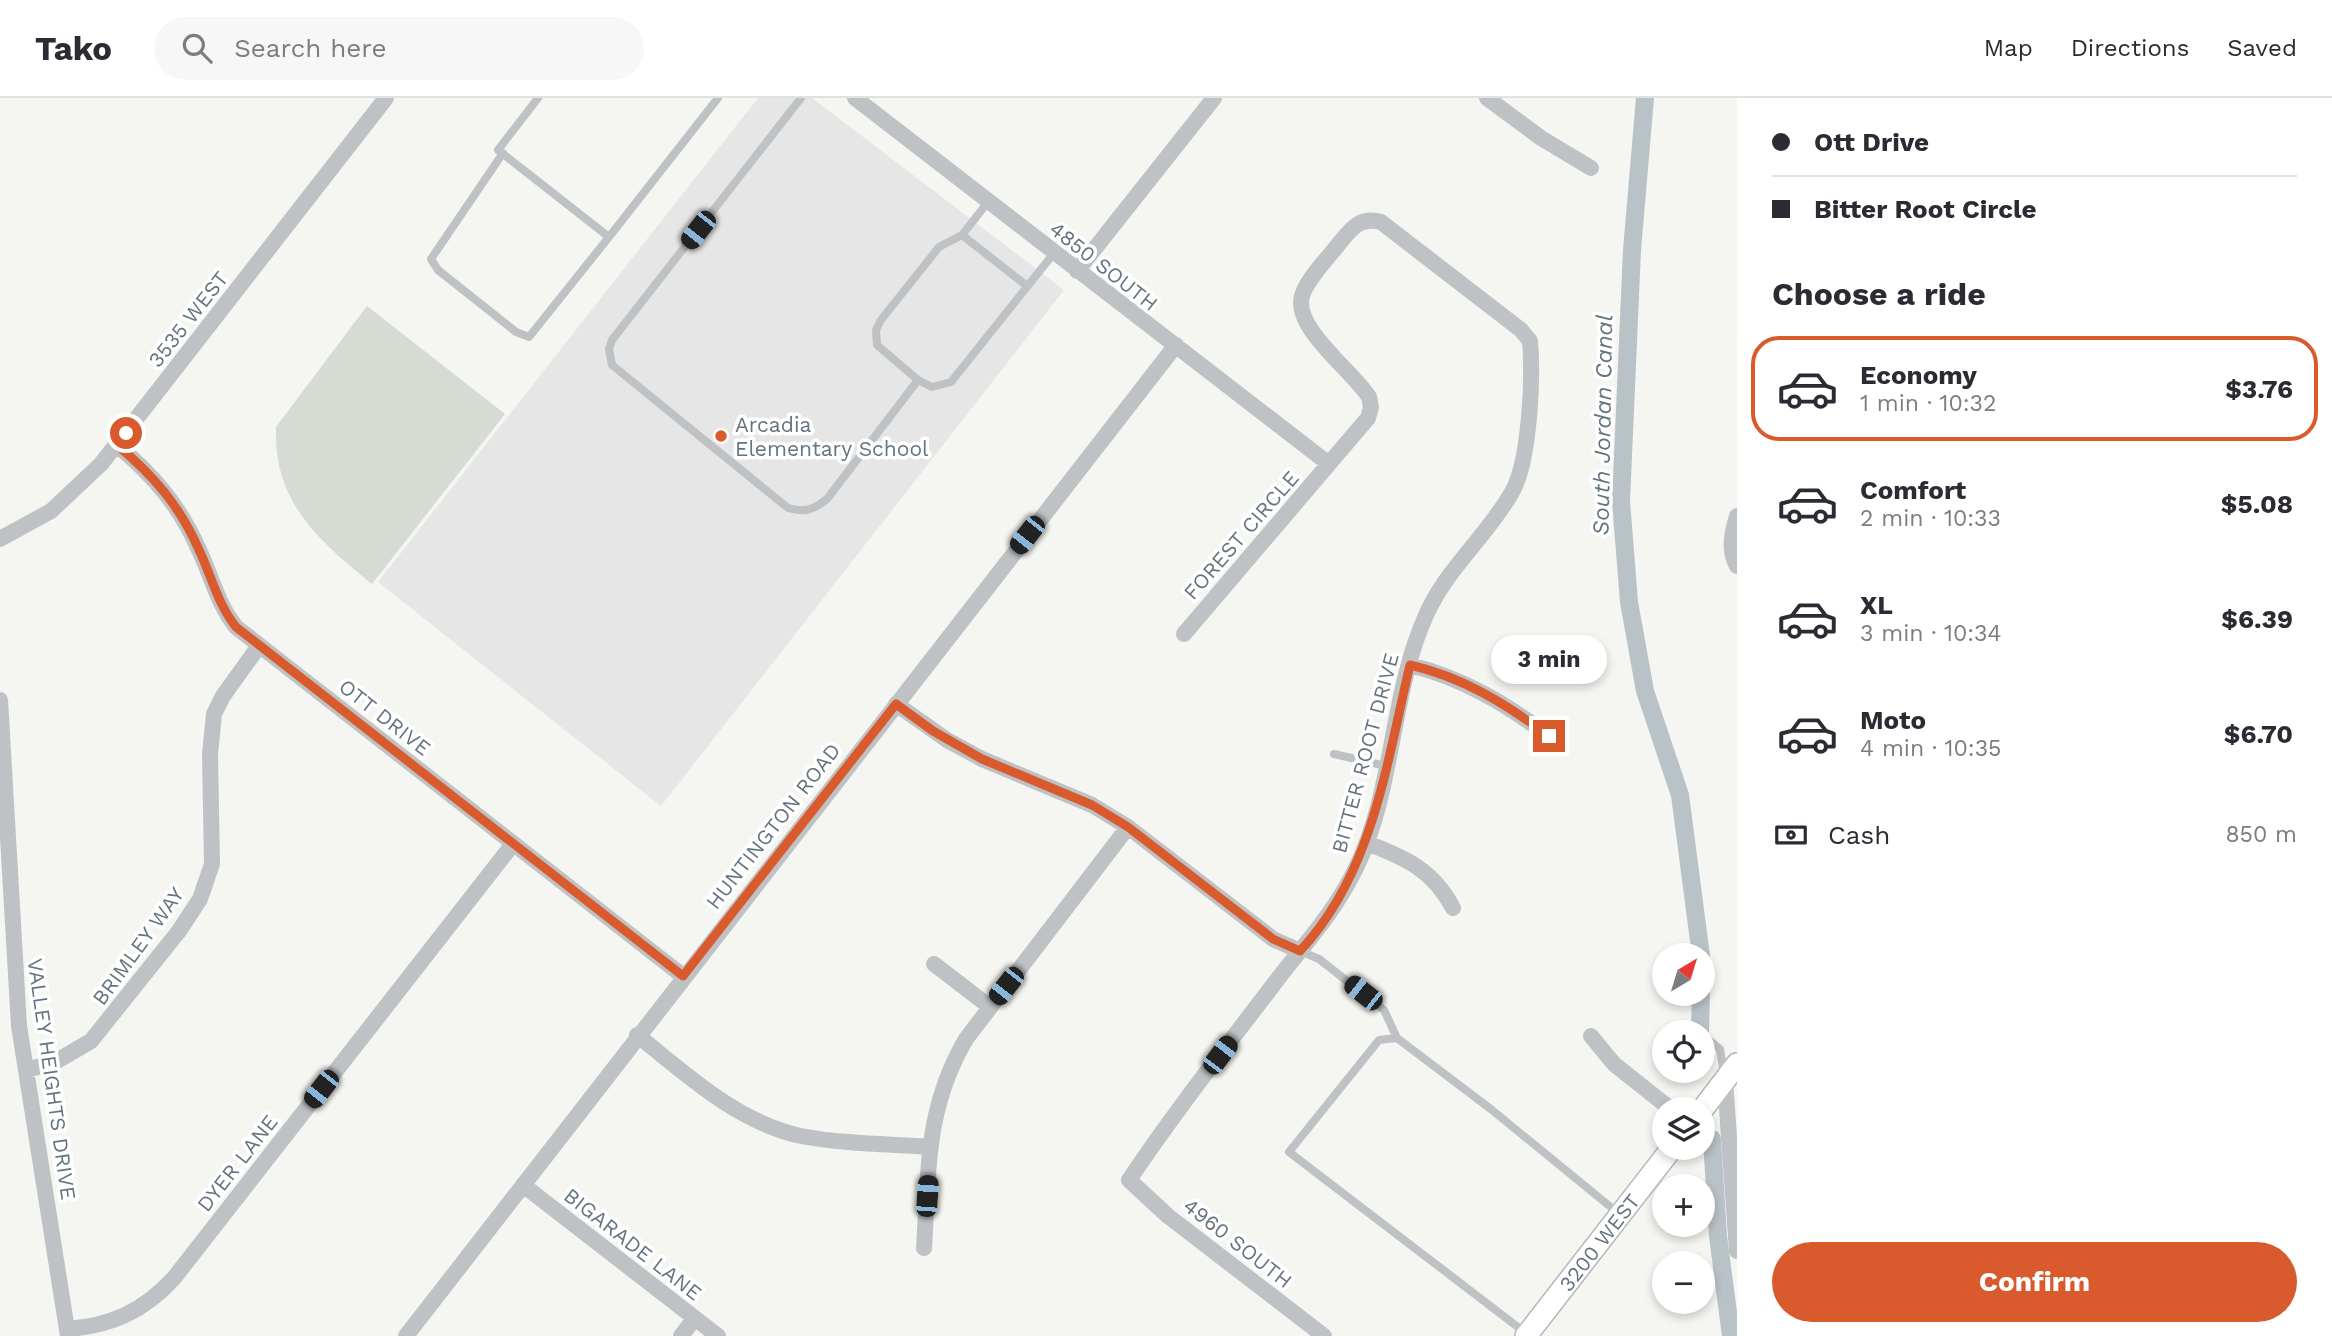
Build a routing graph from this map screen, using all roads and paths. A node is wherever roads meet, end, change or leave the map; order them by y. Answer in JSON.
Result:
{"nodes":[{"id":1,"x":386,"y":98,"type":"edge"},
{"id":2,"x":538,"y":98,"type":"edge"},
{"id":3,"x":718,"y":98,"type":"edge"},
{"id":4,"x":801,"y":98,"type":"edge"},
{"id":5,"x":855,"y":98,"type":"edge"},
{"id":6,"x":1214,"y":98,"type":"edge"},
{"id":7,"x":1487,"y":98,"type":"edge"},
{"id":8,"x":503,"y":153,"type":"junction"},
{"id":9,"x":1591,"y":167,"type":"dead end"},
{"id":10,"x":988,"y":202,"type":"junction"},
{"id":11,"x":1358,"y":223,"type":"joint"},
{"id":12,"x":962,"y":235,"type":"junction"},
{"id":13,"x":609,"y":237,"type":"junction"},
{"id":14,"x":1054,"y":253,"type":"junction"},
{"id":15,"x":1077,"y":271,"type":"junction"},
{"id":16,"x":1027,"y":286,"type":"junction"},
{"id":17,"x":1176,"y":345,"type":"junction"},
{"id":18,"x":918,"y":380,"type":"junction"},
{"id":19,"x":117,"y":445,"type":"junction"},
{"id":20,"x":1329,"y":464,"type":"junction"},
{"id":21,"x":1737,"y":516,"type":"edge"},
{"id":22,"x":0,"y":539,"type":"edge"},
{"id":23,"x":1737,"y":566,"type":"edge"},
{"id":24,"x":1184,"y":634,"type":"dead end"},
{"id":25,"x":258,"y":646,"type":"junction"},
{"id":26,"x":1410,"y":665,"type":"junction"},
{"id":27,"x":0,"y":700,"type":"edge"},
{"id":28,"x":896,"y":704,"type":"junction"},
{"id":29,"x":1549,"y":736,"type":"dead end"},
{"id":30,"x":1334,"y":754,"type":"dead end"},
{"id":31,"x":1386,"y":766,"type":"junction"},
{"id":32,"x":1128,"y":827,"type":"junction"},
{"id":33,"x":1367,"y":843,"type":"junction"},
{"id":34,"x":513,"y":844,"type":"junction"},
{"id":35,"x":1453,"y":908,"type":"dead end"},
{"id":36,"x":1300,"y":951,"type":"junction"},
{"id":37,"x":934,"y":964,"type":"dead end"},
{"id":38,"x":683,"y":976,"type":"junction"},
{"id":39,"x":990,"y":1007,"type":"junction"},
{"id":40,"x":637,"y":1035,"type":"junction"},
{"id":41,"x":1591,"y":1036,"type":"dead end"},
{"id":42,"x":1397,"y":1038,"type":"junction"},
{"id":43,"x":1715,"y":1045,"type":"edge"},
{"id":44,"x":27,"y":1070,"type":"junction"},
{"id":45,"x":1731,"y":1072,"type":"edge"},
{"id":46,"x":1656,"y":1097,"type":"edge"},
{"id":47,"x":1712,"y":1097,"type":"edge"},
{"id":48,"x":930,"y":1147,"type":"junction"},
{"id":49,"x":1663,"y":1160,"type":"edge"},
{"id":50,"x":1129,"y":1180,"type":"joint"},
{"id":51,"x":523,"y":1185,"type":"junction"},
{"id":52,"x":1620,"y":1214,"type":"junction"},
{"id":53,"x":924,"y":1248,"type":"dead end"},
{"id":54,"x":1737,"y":1251,"type":"edge"},
{"id":55,"x":695,"y":1318,"type":"junction"},
{"id":56,"x":68,"y":1332,"type":"edge"},
{"id":57,"x":1526,"y":1335,"type":"edge"},
{"id":58,"x":406,"y":1336,"type":"edge"},
{"id":59,"x":681,"y":1336,"type":"edge"},
{"id":60,"x":718,"y":1336,"type":"edge"},
{"id":61,"x":1324,"y":1336,"type":"edge"}],
"edges":[{"from":1,"to":19,"type":"street","name":"3535 WEST"},
{"from":2,"to":8,"type":"lane"},
{"from":3,"to":13,"type":"lane"},
{"from":4,"to":18,"type":"lane"},
{"from":5,"to":10,"type":"street","name":"4850 SOUTH"},
{"from":6,"to":15,"type":"street"},
{"from":7,"to":9,"type":"street"},
{"from":8,"to":13,"type":"lane"},
{"from":8,"to":13,"type":"lane"},
{"from":10,"to":12,"type":"lane"},
{"from":10,"to":14,"type":"street","name":"4850 SOUTH"},
{"from":11,"to":20,"type":"street","name":"FOREST CIRCLE"},
{"from":11,"to":26,"type":"street","name":"BITTER ROOT DRIVE"},
{"from":12,"to":16,"type":"lane"},
{"from":12,"to":18,"type":"lane"},
{"from":14,"to":15,"type":"street","name":"4850 SOUTH"},
{"from":14,"to":16,"type":"lane"},
{"from":15,"to":17,"type":"street","name":"4850 SOUTH"},
{"from":16,"to":18,"type":"lane"},
{"from":17,"to":20,"type":"street","name":"4850 SOUTH"},
{"from":17,"to":28,"type":"street","name":"HUNTINGTON ROAD"},
{"from":19,"to":22,"type":"street","name":"3535 WEST"},
{"from":19,"to":25,"type":"street","name":"OTT DRIVE"},
{"from":20,"to":24,"type":"street","name":"FOREST CIRCLE"},
{"from":21,"to":23,"type":"street"},
{"from":25,"to":34,"type":"street","name":"OTT DRIVE"},
{"from":25,"to":44,"type":"street","name":"BRIMLEY WAY"},
{"from":26,"to":29,"type":"street"},
{"from":26,"to":31,"type":"street","name":"BITTER ROOT DRIVE"},
{"from":27,"to":44,"type":"street","name":"VALLEY HEIGHTS DRIVE"},
{"from":28,"to":32,"type":"street"},
{"from":28,"to":38,"type":"street","name":"HUNTINGTON ROAD"},
{"from":30,"to":31,"type":"lane"},
{"from":31,"to":33,"type":"street","name":"BITTER ROOT DRIVE"},
{"from":32,"to":36,"type":"street"},
{"from":32,"to":39,"type":"street"},
{"from":33,"to":35,"type":"street"},
{"from":33,"to":36,"type":"street","name":"BITTER ROOT DRIVE"},
{"from":34,"to":38,"type":"street","name":"OTT DRIVE"},
{"from":34,"to":56,"type":"street","name":"DYER LANE"},
{"from":36,"to":42,"type":"lane"},
{"from":36,"to":50,"type":"street","name":"BITTER ROOT DRIVE"},
{"from":37,"to":39,"type":"street"},
{"from":38,"to":40,"type":"street","name":"HUNTINGTON ROAD"},
{"from":39,"to":48,"type":"street"},
{"from":40,"to":48,"type":"street"},
{"from":40,"to":51,"type":"street","name":"HUNTINGTON ROAD"},
{"from":41,"to":46,"type":"street"},
{"from":42,"to":52,"type":"lane"},
{"from":42,"to":57,"type":"lane"},
{"from":43,"to":45,"type":"lane"},
{"from":44,"to":56,"type":"street","name":"VALLEY HEIGHTS DRIVE"},
{"from":45,"to":47,"type":"street"},
{"from":45,"to":54,"type":"street"},
{"from":48,"to":53,"type":"street"},
{"from":49,"to":52,"type":"street","name":"3200 WEST"},
{"from":50,"to":61,"type":"street","name":"4960 SOUTH"},
{"from":51,"to":55,"type":"street","name":"BIGARADE LANE"},
{"from":51,"to":58,"type":"street","name":"HUNTINGTON ROAD"},
{"from":52,"to":57,"type":"street","name":"3200 WEST"},
{"from":55,"to":59,"type":"street"},
{"from":55,"to":60,"type":"street","name":"BIGARADE LANE"}]}
